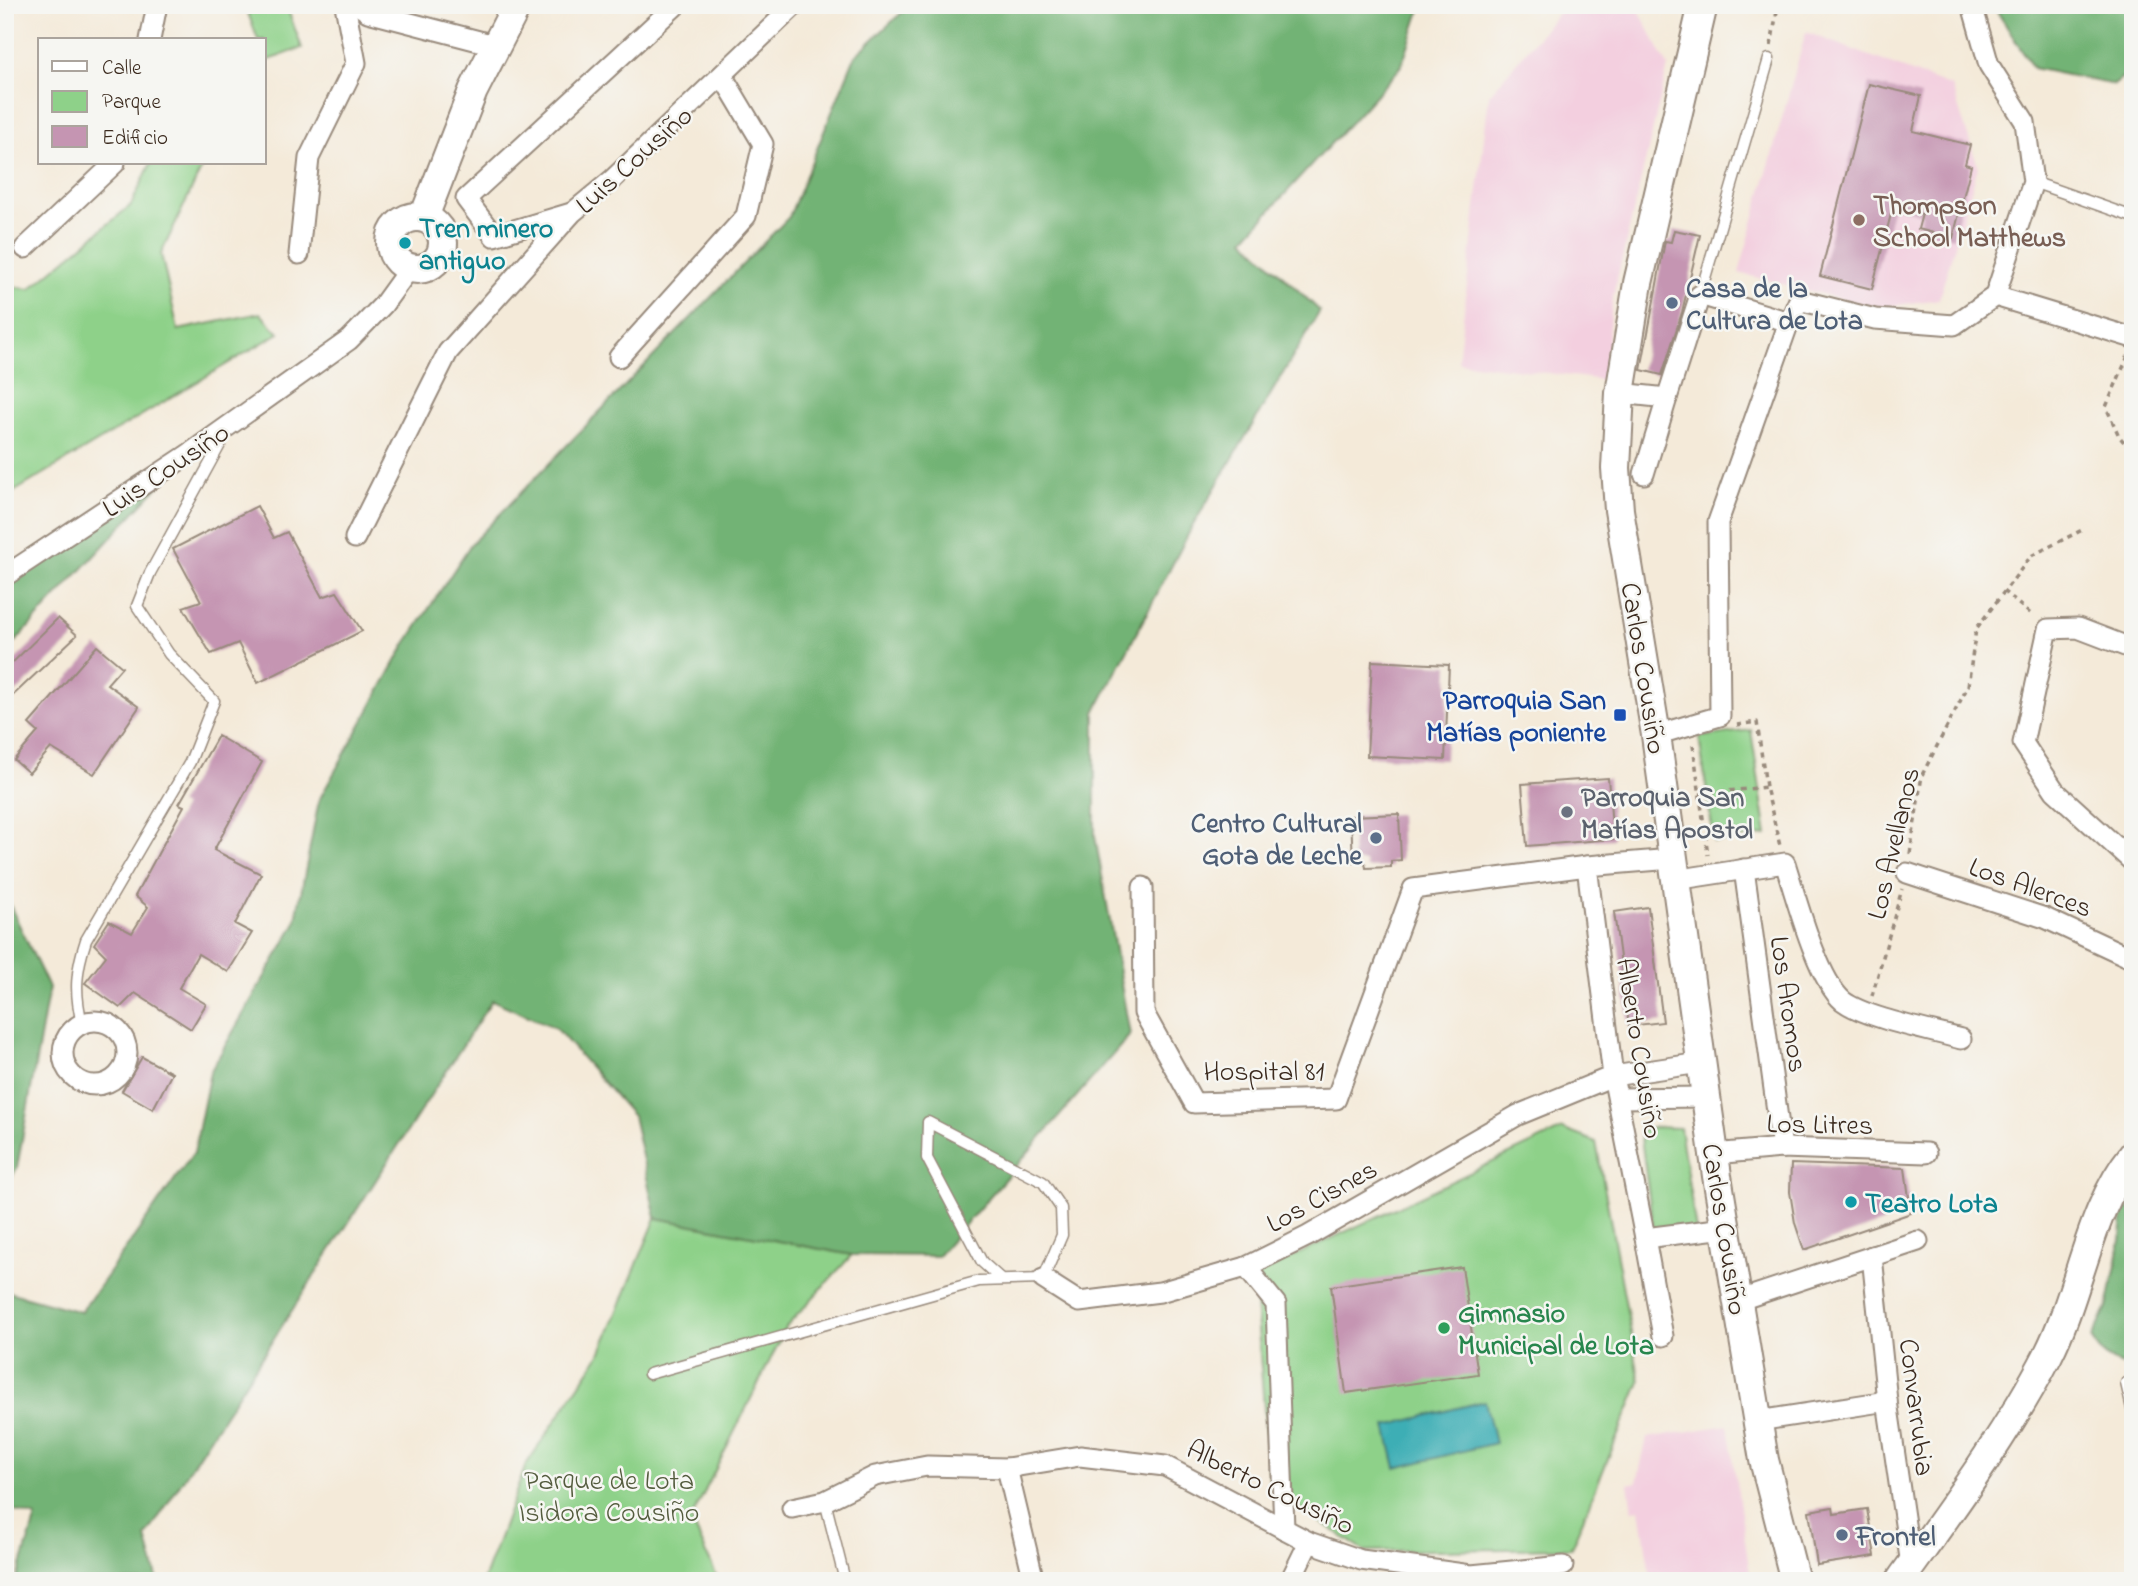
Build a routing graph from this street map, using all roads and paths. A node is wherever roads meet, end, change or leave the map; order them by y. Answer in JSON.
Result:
{"nodes":[{"id":1,"x":157,"y":5,"type":"edge"},
{"id":2,"x":345,"y":5,"type":"edge"},
{"id":3,"x":358,"y":5,"type":"edge"},
{"id":4,"x":517,"y":5,"type":"edge"},
{"id":5,"x":676,"y":5,"type":"edge"},
{"id":6,"x":795,"y":5,"type":"edge"},
{"id":7,"x":1703,"y":5,"type":"edge"},
{"id":8,"x":1778,"y":5,"type":"edge"},
{"id":9,"x":1972,"y":5,"type":"edge"},
{"id":10,"x":149,"y":38,"type":"edge"},
{"id":11,"x":498,"y":46,"type":"junction"},
{"id":12,"x":1769,"y":59,"type":"joint"},
{"id":13,"x":723,"y":77,"type":"junction"},
{"id":14,"x":113,"y":164,"type":"edge"},
{"id":15,"x":2033,"y":181,"type":"junction"},
{"id":16,"x":572,"y":213,"type":"junction"},
{"id":17,"x":424,"y":217,"type":"junction"},
{"id":18,"x":2133,"y":217,"type":"edge"},
{"id":19,"x":25,"y":248,"type":"dead end"},
{"id":20,"x":299,"y":254,"type":"dead end"},
{"id":21,"x":408,"y":269,"type":"junction"},
{"id":22,"x":1700,"y":295,"type":"junction"},
{"id":23,"x":1995,"y":296,"type":"junction"},
{"id":24,"x":1789,"y":322,"type":"junction"},
{"id":25,"x":2133,"y":338,"type":"edge"},
{"id":26,"x":2133,"y":344,"type":"edge"},
{"id":27,"x":619,"y":357,"type":"dead end"},
{"id":28,"x":1620,"y":393,"type":"junction"},
{"id":29,"x":1667,"y":398,"type":"junction"},
{"id":30,"x":232,"y":423,"type":"junction"},
{"id":31,"x":2133,"y":453,"type":"edge"},
{"id":32,"x":1644,"y":474,"type":"dead end"},
{"id":33,"x":2084,"y":529,"type":"dead end"},
{"id":34,"x":355,"y":538,"type":"dead end"},
{"id":35,"x":5,"y":576,"type":"edge"},
{"id":36,"x":2003,"y":591,"type":"junction"},
{"id":37,"x":2048,"y":629,"type":"junction"},
{"id":38,"x":2133,"y":649,"type":"edge"},
{"id":39,"x":1720,"y":716,"type":"junction"},
{"id":40,"x":1656,"y":735,"type":"junction"},
{"id":41,"x":1693,"y":744,"type":"dead end"},
{"id":42,"x":1766,"y":787,"type":"junction"},
{"id":43,"x":1699,"y":794,"type":"junction"},
{"id":44,"x":2133,"y":862,"type":"edge"},
{"id":45,"x":1785,"y":863,"type":"junction"},
{"id":46,"x":1587,"y":866,"type":"junction"},
{"id":47,"x":1674,"y":869,"type":"junction"},
{"id":48,"x":1744,"y":869,"type":"junction"},
{"id":49,"x":1907,"y":873,"type":"junction"},
{"id":50,"x":1710,"y":874,"type":"junction"},
{"id":51,"x":1143,"y":887,"type":"dead end"},
{"id":52,"x":2133,"y":959,"type":"edge"},
{"id":53,"x":1868,"y":1012,"type":"junction"},
{"id":54,"x":82,"y":1023,"type":"dead end"},
{"id":55,"x":1961,"y":1039,"type":"dead end"},
{"id":56,"x":1700,"y":1063,"type":"junction"},
{"id":57,"x":1613,"y":1076,"type":"junction"},
{"id":58,"x":1705,"y":1097,"type":"junction"},
{"id":59,"x":1618,"y":1098,"type":"junction"},
{"id":60,"x":1782,"y":1148,"type":"junction"},
{"id":61,"x":1926,"y":1153,"type":"dead end"},
{"id":62,"x":1713,"y":1154,"type":"junction"},
{"id":63,"x":2133,"y":1155,"type":"edge"},
{"id":64,"x":1725,"y":1228,"type":"junction"},
{"id":65,"x":1645,"y":1238,"type":"junction"},
{"id":66,"x":1918,"y":1241,"type":"dead end"},
{"id":67,"x":1872,"y":1256,"type":"junction"},
{"id":68,"x":1246,"y":1267,"type":"junction"},
{"id":69,"x":1043,"y":1279,"type":"junction"},
{"id":70,"x":1002,"y":1280,"type":"junction"},
{"id":71,"x":1737,"y":1301,"type":"junction"},
{"id":72,"x":1663,"y":1336,"type":"dead end"},
{"id":73,"x":649,"y":1374,"type":"dead end"},
{"id":74,"x":2126,"y":1382,"type":"dead end"},
{"id":75,"x":1887,"y":1401,"type":"junction"},
{"id":76,"x":2133,"y":1413,"type":"edge"},
{"id":77,"x":1758,"y":1421,"type":"junction"},
{"id":78,"x":1007,"y":1468,"type":"junction"},
{"id":79,"x":825,"y":1501,"type":"junction"},
{"id":80,"x":792,"y":1508,"type":"dead end"},
{"id":81,"x":1284,"y":1529,"type":"junction"},
{"id":82,"x":1309,"y":1542,"type":"junction"},
{"id":83,"x":1563,"y":1566,"type":"dead end"},
{"id":84,"x":1906,"y":1573,"type":"edge"},
{"id":85,"x":845,"y":1581,"type":"edge"},
{"id":86,"x":1034,"y":1581,"type":"edge"},
{"id":87,"x":1290,"y":1581,"type":"edge"},
{"id":88,"x":1795,"y":1581,"type":"edge"}],
"edges":[{"from":1,"to":10,"type":"street"},
{"from":2,"to":20,"type":"street"},
{"from":3,"to":11,"type":"street"},
{"from":4,"to":11,"type":"main road"},
{"from":5,"to":16,"type":"street"},
{"from":6,"to":13,"type":"street","name":"Luis Cousiño"},
{"from":7,"to":28,"type":"main road","name":"Carlos Cousiño"},
{"from":8,"to":12,"type":"path"},
{"from":9,"to":15,"type":"street"},
{"from":11,"to":17,"type":"main road"},
{"from":12,"to":22,"type":"lane"},
{"from":13,"to":16,"type":"street","name":"Luis Cousiño"},
{"from":13,"to":27,"type":"street"},
{"from":14,"to":19,"type":"street"},
{"from":15,"to":18,"type":"lane"},
{"from":15,"to":23,"type":"street"},
{"from":16,"to":34,"type":"street","name":"Luis Cousiño"},
{"from":17,"to":21,"type":"main road"},
{"from":17,"to":21,"type":"main road"},
{"from":21,"to":30,"type":"street","name":"Luis Cousiño"},
{"from":22,"to":24,"type":"street"},
{"from":22,"to":29,"type":"street"},
{"from":23,"to":24,"type":"street"},
{"from":23,"to":25,"type":"street"},
{"from":24,"to":39,"type":"street"},
{"from":26,"to":31,"type":"path"},
{"from":28,"to":29,"type":"street"},
{"from":28,"to":40,"type":"main road","name":"Carlos Cousiño"},
{"from":29,"to":32,"type":"street"},
{"from":30,"to":35,"type":"street","name":"Luis Cousiño"},
{"from":30,"to":54,"type":"lane"},
{"from":33,"to":36,"type":"path","name":"Los Avellanos"},
{"from":36,"to":37,"type":"path"},
{"from":36,"to":49,"type":"path","name":"Los Avellanos"},
{"from":37,"to":38,"type":"street"},
{"from":37,"to":44,"type":"street"},
{"from":39,"to":40,"type":"street"},
{"from":39,"to":42,"type":"path"},
{"from":40,"to":47,"type":"main road","name":"Carlos Cousiño"},
{"from":41,"to":43,"type":"path"},
{"from":42,"to":43,"type":"path"},
{"from":42,"to":45,"type":"path"},
{"from":43,"to":50,"type":"path"},
{"from":45,"to":48,"type":"street"},
{"from":45,"to":53,"type":"street"},
{"from":46,"to":47,"type":"street"},
{"from":46,"to":51,"type":"street","name":"Hospital 81"},
{"from":46,"to":57,"type":"street","name":"Alberto Cousiño"},
{"from":47,"to":50,"type":"street"},
{"from":47,"to":56,"type":"main road","name":"Carlos Cousiño"},
{"from":48,"to":50,"type":"street"},
{"from":48,"to":60,"type":"street","name":"Los Aromos"},
{"from":49,"to":52,"type":"street","name":"Los Alerces"},
{"from":49,"to":53,"type":"path","name":"Los Avellanos"},
{"from":53,"to":55,"type":"street"},
{"from":56,"to":57,"type":"street","name":"Los Cisnes"},
{"from":56,"to":58,"type":"main road","name":"Carlos Cousiño"},
{"from":57,"to":59,"type":"street","name":"Alberto Cousiño"},
{"from":57,"to":68,"type":"street","name":"Los Cisnes"},
{"from":58,"to":59,"type":"street"},
{"from":58,"to":62,"type":"main road","name":"Carlos Cousiño"},
{"from":59,"to":65,"type":"street","name":"Alberto Cousiño"},
{"from":60,"to":61,"type":"street","name":"Los Litres"},
{"from":60,"to":62,"type":"street","name":"Los Litres"},
{"from":62,"to":64,"type":"main road","name":"Carlos Cousiño"},
{"from":63,"to":84,"type":"main road"},
{"from":64,"to":65,"type":"street"},
{"from":64,"to":71,"type":"main road","name":"Carlos Cousiño"},
{"from":65,"to":72,"type":"street","name":"Alberto Cousiño"},
{"from":66,"to":67,"type":"street"},
{"from":67,"to":71,"type":"street"},
{"from":67,"to":75,"type":"street","name":"Convarrubia"},
{"from":68,"to":69,"type":"street","name":"Los Cisnes"},
{"from":68,"to":81,"type":"street"},
{"from":69,"to":70,"type":"lane"},
{"from":69,"to":70,"type":"lane"},
{"from":70,"to":73,"type":"lane"},
{"from":71,"to":77,"type":"main road","name":"Carlos Cousiño"},
{"from":74,"to":76,"type":"lane"},
{"from":75,"to":77,"type":"street"},
{"from":75,"to":84,"type":"street","name":"Convarrubia"},
{"from":77,"to":88,"type":"main road","name":"Carlos Cousiño"},
{"from":78,"to":79,"type":"street","name":"Alberto Cousiño"},
{"from":78,"to":81,"type":"street","name":"Alberto Cousiño"},
{"from":78,"to":86,"type":"street"},
{"from":79,"to":80,"type":"street","name":"Alberto Cousiño"},
{"from":79,"to":85,"type":"lane"},
{"from":81,"to":82,"type":"street","name":"Alberto Cousiño"},
{"from":82,"to":83,"type":"street","name":"Alberto Cousiño"},
{"from":82,"to":87,"type":"street"}]}
